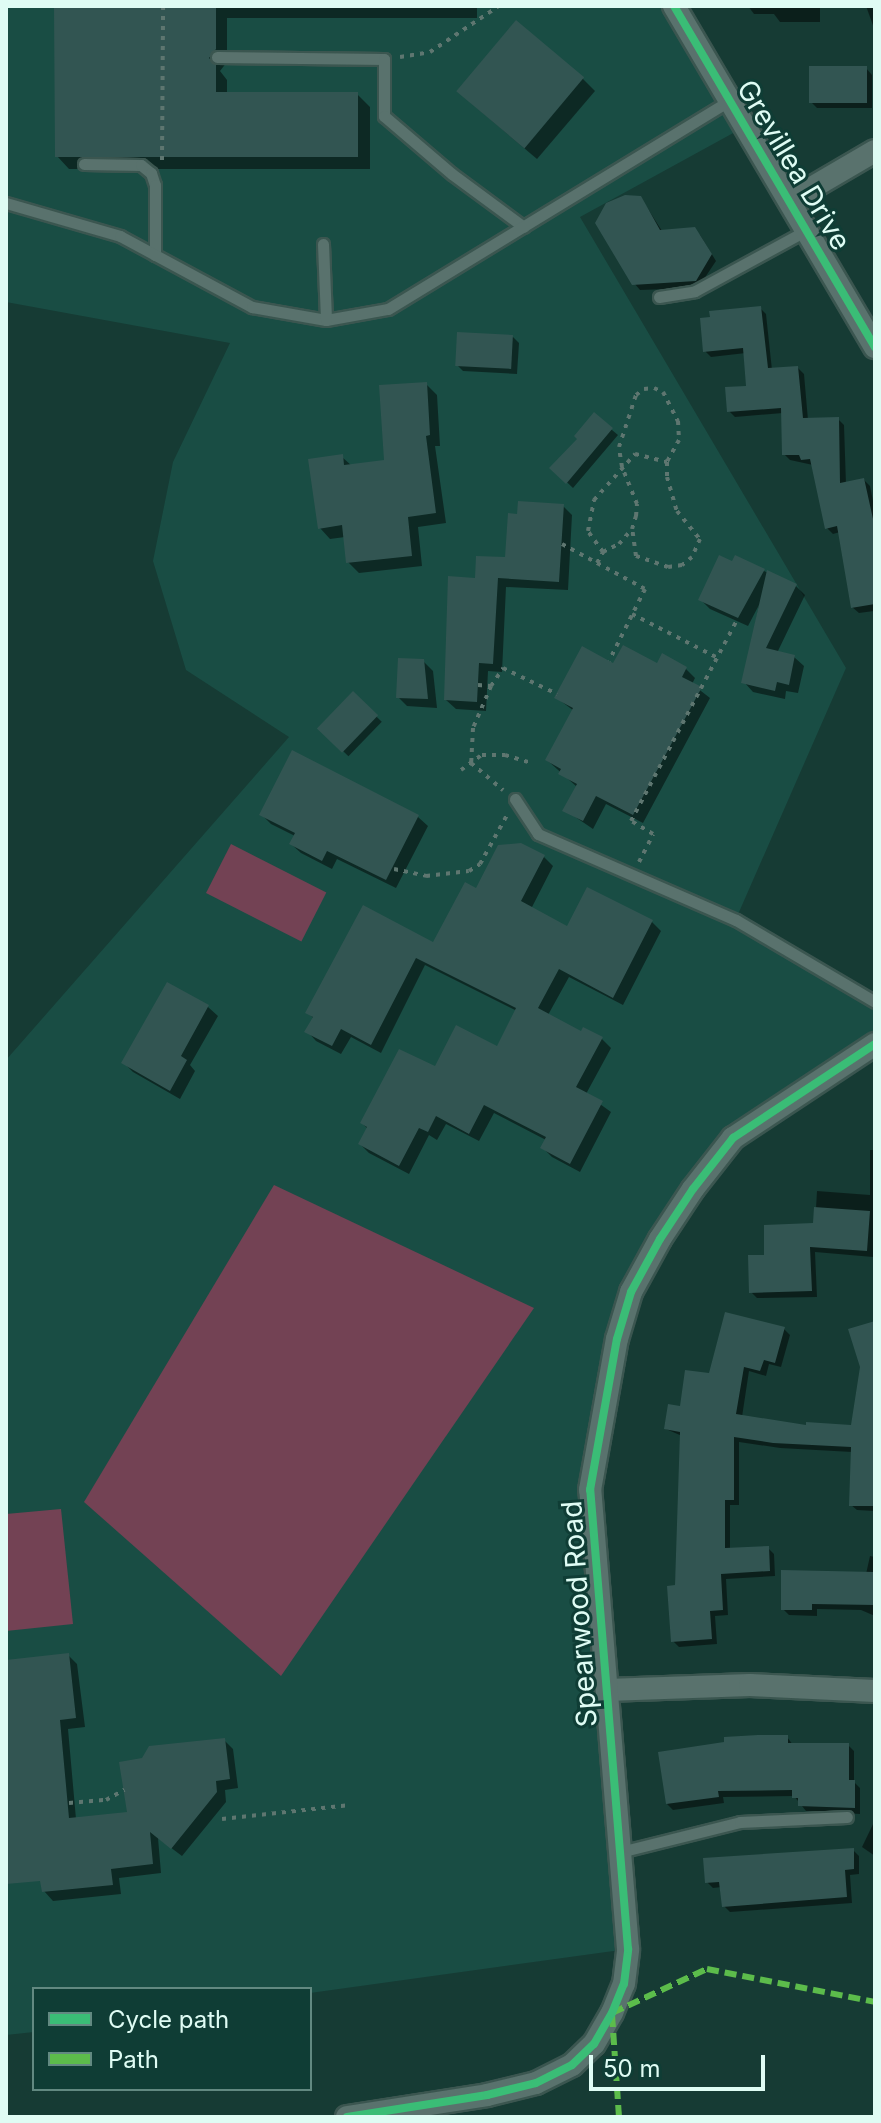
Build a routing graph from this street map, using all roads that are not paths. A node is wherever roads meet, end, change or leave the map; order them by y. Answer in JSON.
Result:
{"nodes":[{"id":1,"x":674,"y":6,"type":"edge"},
{"id":2,"x":217,"y":57,"type":"dead end"},
{"id":3,"x":730,"y":100,"type":"junction"},
{"id":4,"x":875,"y":151,"type":"edge"},
{"id":5,"x":84,"y":164,"type":"dead end"},
{"id":6,"x":791,"y":200,"type":"junction"},
{"id":7,"x":6,"y":203,"type":"edge"},
{"id":8,"x":524,"y":227,"type":"junction"},
{"id":9,"x":808,"y":229,"type":"junction"},
{"id":10,"x":323,"y":244,"type":"dead end"},
{"id":11,"x":155,"y":255,"type":"junction"},
{"id":12,"x":659,"y":297,"type":"dead end"},
{"id":13,"x":326,"y":320,"type":"junction"},
{"id":14,"x":875,"y":347,"type":"edge"},
{"id":15,"x":515,"y":799,"type":"road end"},
{"id":16,"x":875,"y":1002,"type":"edge"},
{"id":17,"x":875,"y":1044,"type":"edge"},
{"id":18,"x":607,"y":1690,"type":"junction"},
{"id":19,"x":875,"y":1691,"type":"edge"},
{"id":20,"x":847,"y":1817,"type":"dead end"},
{"id":21,"x":620,"y":1852,"type":"junction"},
{"id":22,"x":347,"y":2117,"type":"edge"}],
"edges":[{"from":1,"to":3,"type":"street","name":"Grevillea Drive"},
{"from":2,"to":8,"type":"lane"},
{"from":3,"to":6,"type":"street","name":"Grevillea Drive"},
{"from":3,"to":8,"type":"lane"},
{"from":4,"to":6,"type":"street"},
{"from":5,"to":11,"type":"lane"},
{"from":6,"to":9,"type":"street","name":"Grevillea Drive"},
{"from":7,"to":11,"type":"lane"},
{"from":8,"to":13,"type":"lane"},
{"from":9,"to":12,"type":"lane"},
{"from":9,"to":14,"type":"street","name":"Grevillea Drive"},
{"from":10,"to":13,"type":"lane"},
{"from":11,"to":13,"type":"lane"},
{"from":15,"to":16,"type":"lane"},
{"from":17,"to":18,"type":"street","name":"Spearwood Road"},
{"from":18,"to":19,"type":"street"},
{"from":18,"to":21,"type":"street","name":"Spearwood Road"},
{"from":20,"to":21,"type":"lane"},
{"from":21,"to":22,"type":"street","name":"Spearwood Road"}]}
